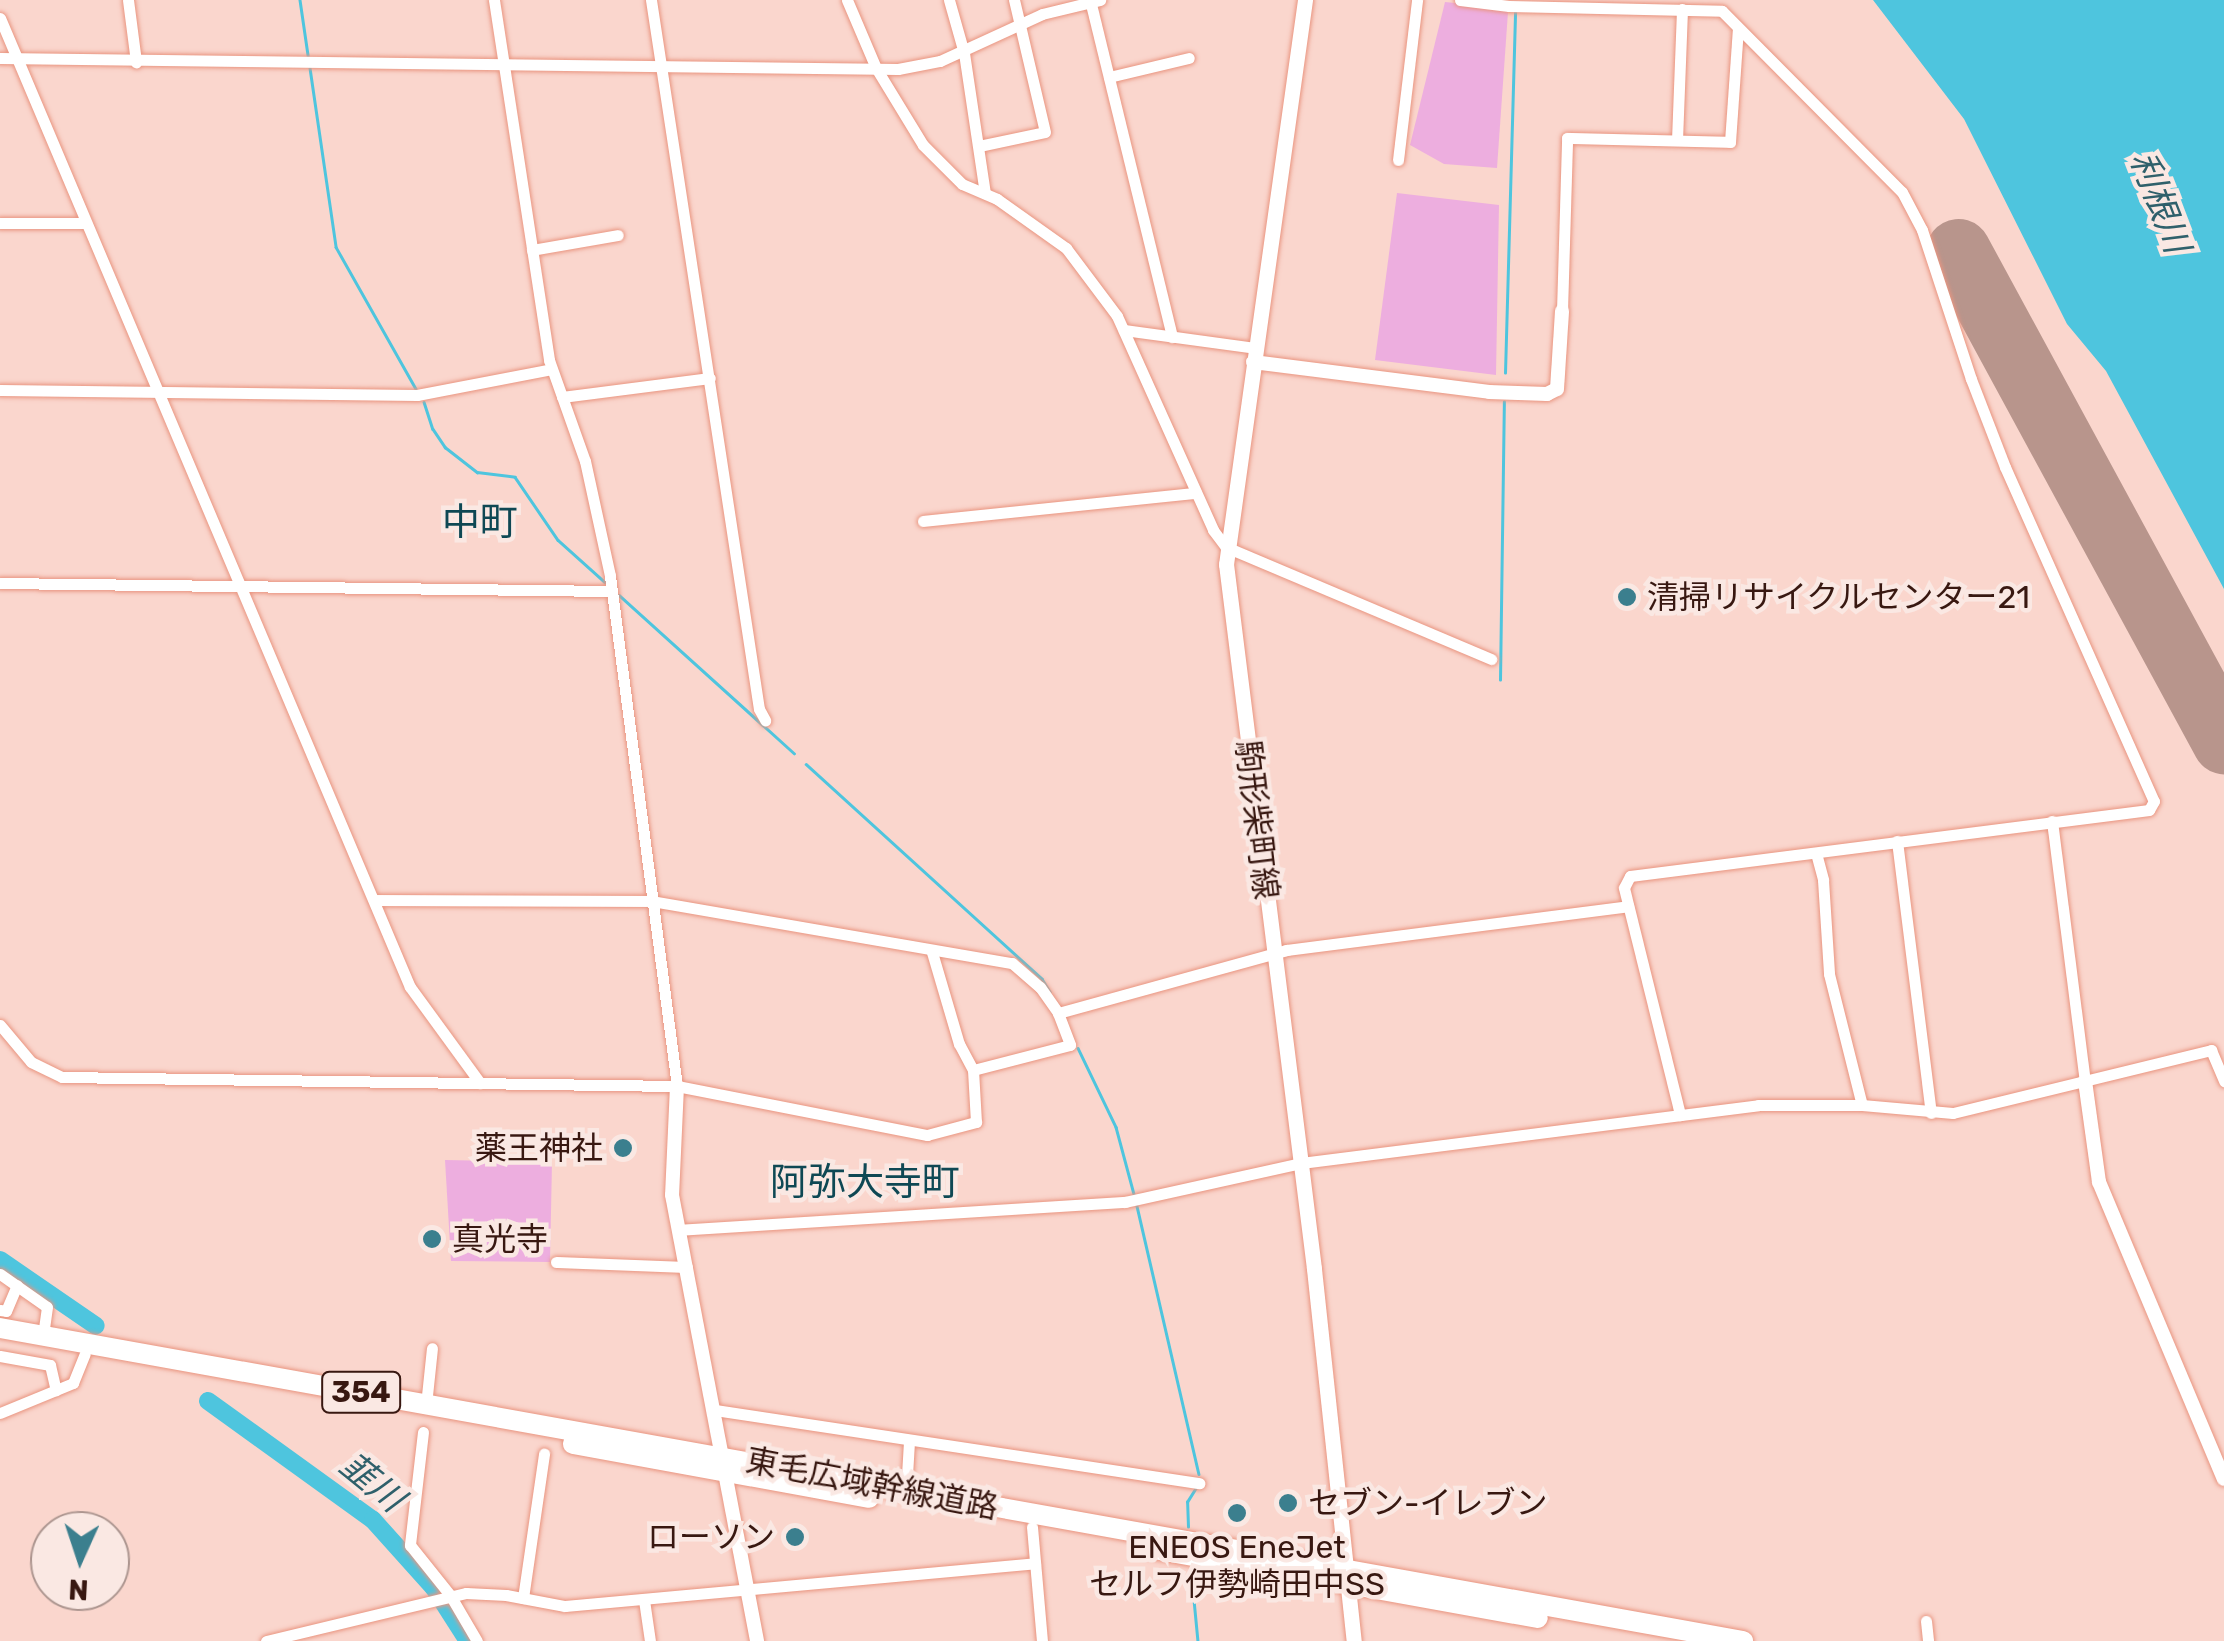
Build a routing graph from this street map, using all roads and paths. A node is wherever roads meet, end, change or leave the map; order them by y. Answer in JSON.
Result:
{"nodes":[{"id":1,"x":128,"y":0,"type":"edge"},
{"id":2,"x":494,"y":0,"type":"edge"},
{"id":3,"x":651,"y":0,"type":"edge"},
{"id":4,"x":847,"y":0,"type":"edge"},
{"id":5,"x":949,"y":0,"type":"edge"},
{"id":6,"x":1014,"y":0,"type":"edge"},
{"id":7,"x":1100,"y":0,"type":"edge"},
{"id":8,"x":1305,"y":0,"type":"edge"},
{"id":9,"x":1417,"y":0,"type":"edge"},
{"id":10,"x":1460,"y":0,"type":"edge"},
{"id":11,"x":1091,"y":1,"type":"edge"},
{"id":12,"x":1063,"y":4,"type":"edge"},
{"id":13,"x":1682,"y":8,"type":"junction"},
{"id":14,"x":0,"y":18,"type":"edge"},
{"id":15,"x":1021,"y":22,"type":"junction"},
{"id":16,"x":1738,"y":30,"type":"junction"},
{"id":17,"x":964,"y":53,"type":"junction"},
{"id":18,"x":0,"y":58,"type":"edge"},
{"id":19,"x":1189,"y":58,"type":"dead end"},
{"id":20,"x":17,"y":59,"type":"junction"},
{"id":21,"x":136,"y":62,"type":"junction"},
{"id":22,"x":504,"y":63,"type":"junction"},
{"id":23,"x":662,"y":64,"type":"junction"},
{"id":24,"x":876,"y":68,"type":"junction"},
{"id":25,"x":1109,"y":78,"type":"junction"},
{"id":26,"x":1677,"y":140,"type":"junction"},
{"id":27,"x":979,"y":146,"type":"junction"},
{"id":28,"x":1398,"y":160,"type":"dead end"},
{"id":29,"x":985,"y":193,"type":"junction"},
{"id":30,"x":0,"y":223,"type":"edge"},
{"id":31,"x":86,"y":223,"type":"junction"},
{"id":32,"x":618,"y":235,"type":"dead end"},
{"id":33,"x":532,"y":250,"type":"junction"},
{"id":34,"x":1562,"y":311,"type":"joint"},
{"id":35,"x":1124,"y":330,"type":"junction"},
{"id":36,"x":1172,"y":337,"type":"junction"},
{"id":37,"x":1254,"y":355,"type":"junction"},
{"id":38,"x":552,"y":369,"type":"junction"},
{"id":39,"x":710,"y":378,"type":"junction"},
{"id":40,"x":0,"y":390,"type":"edge"},
{"id":41,"x":158,"y":392,"type":"junction"},
{"id":42,"x":562,"y":396,"type":"junction"},
{"id":43,"x":1196,"y":494,"type":"junction"},
{"id":44,"x":923,"y":522,"type":"dead end"},
{"id":45,"x":1226,"y":547,"type":"junction"},
{"id":46,"x":0,"y":583,"type":"edge"},
{"id":47,"x":240,"y":587,"type":"junction"},
{"id":48,"x":612,"y":591,"type":"junction"},
{"id":49,"x":1491,"y":658,"type":"dead end"},
{"id":50,"x":765,"y":720,"type":"dead end"},
{"id":51,"x":2052,"y":822,"type":"junction"},
{"id":52,"x":1897,"y":842,"type":"junction"},
{"id":53,"x":1816,"y":853,"type":"junction"},
{"id":54,"x":374,"y":900,"type":"junction"},
{"id":55,"x":652,"y":901,"type":"junction"},
{"id":56,"x":1628,"y":906,"type":"junction"},
{"id":57,"x":932,"y":952,"type":"junction"},
{"id":58,"x":1274,"y":953,"type":"junction"},
{"id":59,"x":1058,"y":1012,"type":"junction"},
{"id":60,"x":0,"y":1025,"type":"edge"},
{"id":61,"x":973,"y":1070,"type":"junction"},
{"id":62,"x":2085,"y":1081,"type":"junction"},
{"id":63,"x":2224,"y":1081,"type":"edge"},
{"id":64,"x":480,"y":1083,"type":"junction"},
{"id":65,"x":677,"y":1086,"type":"junction"},
{"id":66,"x":1862,"y":1105,"type":"junction"},
{"id":67,"x":1930,"y":1113,"type":"junction"},
{"id":68,"x":1680,"y":1115,"type":"junction"},
{"id":69,"x":1301,"y":1163,"type":"junction"},
{"id":70,"x":678,"y":1230,"type":"junction"},
{"id":71,"x":556,"y":1262,"type":"dead end"},
{"id":72,"x":687,"y":1267,"type":"junction"},
{"id":73,"x":0,"y":1274,"type":"edge"},
{"id":74,"x":17,"y":1286,"type":"junction"},
{"id":75,"x":0,"y":1310,"type":"edge"},
{"id":76,"x":0,"y":1328,"type":"edge"},
{"id":77,"x":44,"y":1336,"type":"junction"},
{"id":78,"x":0,"y":1339,"type":"edge"},
{"id":79,"x":432,"y":1348,"type":"dead end"},
{"id":80,"x":84,"y":1354,"type":"junction"},
{"id":81,"x":0,"y":1356,"type":"edge"},
{"id":82,"x":56,"y":1390,"type":"junction"},
{"id":83,"x":426,"y":1405,"type":"junction"},
{"id":84,"x":716,"y":1410,"type":"junction"},
{"id":85,"x":0,"y":1413,"type":"edge"},
{"id":86,"x":423,"y":1432,"type":"dead end"},
{"id":87,"x":910,"y":1442,"type":"junction"},
{"id":88,"x":544,"y":1454,"type":"dead end"},
{"id":89,"x":725,"y":1465,"type":"junction"},
{"id":90,"x":2224,"y":1479,"type":"edge"},
{"id":91,"x":1200,"y":1484,"type":"dead end"},
{"id":92,"x":906,"y":1492,"type":"junction"},
{"id":93,"x":1032,"y":1526,"type":"junction"},
{"id":94,"x":1035,"y":1563,"type":"junction"},
{"id":95,"x":1347,"y":1577,"type":"junction"},
{"id":96,"x":748,"y":1589,"type":"junction"},
{"id":97,"x":444,"y":1597,"type":"junction"},
{"id":98,"x":523,"y":1598,"type":"junction"},
{"id":99,"x":644,"y":1600,"type":"junction"},
{"id":100,"x":1926,"y":1621,"type":"dead end"},
{"id":101,"x":266,"y":1641,"type":"edge"},
{"id":102,"x":477,"y":1641,"type":"edge"},
{"id":103,"x":650,"y":1641,"type":"edge"},
{"id":104,"x":757,"y":1641,"type":"edge"},
{"id":105,"x":1042,"y":1641,"type":"edge"},
{"id":106,"x":1354,"y":1641,"type":"edge"},
{"id":107,"x":1674,"y":1641,"type":"edge"},
{"id":108,"x":1743,"y":1641,"type":"edge"},
{"id":109,"x":1928,"y":1641,"type":"edge"}],
"edges":[{"from":1,"to":21,"type":"street"},
{"from":2,"to":22,"type":"street"},
{"from":3,"to":23,"type":"street"},
{"from":4,"to":24,"type":"street"},
{"from":5,"to":17,"type":"street"},
{"from":6,"to":15,"type":"street"},
{"from":7,"to":11,"type":"street"},
{"from":8,"to":37,"type":"main road","name":"駒形柴町線"},
{"from":9,"to":28,"type":"street"},
{"from":10,"to":13,"type":"street"},
{"from":11,"to":12,"type":"street"},
{"from":11,"to":25,"type":"street"},
{"from":12,"to":15,"type":"street"},
{"from":13,"to":16,"type":"street"},
{"from":13,"to":26,"type":"street"},
{"from":14,"to":20,"type":"street"},
{"from":15,"to":17,"type":"street"},
{"from":15,"to":27,"type":"street"},
{"from":16,"to":26,"type":"street"},
{"from":16,"to":51,"type":"street"},
{"from":17,"to":24,"type":"street"},
{"from":17,"to":27,"type":"street"},
{"from":18,"to":20,"type":"street"},
{"from":19,"to":25,"type":"street"},
{"from":20,"to":21,"type":"street"},
{"from":20,"to":31,"type":"street"},
{"from":21,"to":22,"type":"street"},
{"from":22,"to":23,"type":"street"},
{"from":22,"to":33,"type":"street"},
{"from":23,"to":24,"type":"street"},
{"from":23,"to":39,"type":"street"},
{"from":24,"to":29,"type":"street"},
{"from":25,"to":36,"type":"street"},
{"from":26,"to":34,"type":"street"},
{"from":27,"to":29,"type":"street"},
{"from":29,"to":35,"type":"street"},
{"from":30,"to":31,"type":"street"},
{"from":31,"to":41,"type":"street"},
{"from":32,"to":33,"type":"street"},
{"from":33,"to":38,"type":"street"},
{"from":34,"to":37,"type":"street"},
{"from":35,"to":36,"type":"street"},
{"from":35,"to":43,"type":"street"},
{"from":36,"to":37,"type":"street"},
{"from":37,"to":45,"type":"main road","name":"駒形柴町線"},
{"from":38,"to":41,"type":"street"},
{"from":38,"to":42,"type":"street"},
{"from":39,"to":42,"type":"street"},
{"from":39,"to":50,"type":"street"},
{"from":40,"to":41,"type":"street"},
{"from":41,"to":47,"type":"street"},
{"from":42,"to":48,"type":"street"},
{"from":43,"to":44,"type":"street"},
{"from":43,"to":45,"type":"street"},
{"from":45,"to":49,"type":"street"},
{"from":45,"to":58,"type":"main road","name":"駒形柴町線"},
{"from":46,"to":47,"type":"street"},
{"from":47,"to":48,"type":"street"},
{"from":47,"to":54,"type":"street"},
{"from":48,"to":55,"type":"street"},
{"from":51,"to":52,"type":"street"},
{"from":51,"to":62,"type":"street"},
{"from":52,"to":53,"type":"street"},
{"from":52,"to":67,"type":"street"},
{"from":53,"to":56,"type":"street"},
{"from":53,"to":66,"type":"street"},
{"from":54,"to":55,"type":"street"},
{"from":54,"to":64,"type":"street"},
{"from":55,"to":57,"type":"street"},
{"from":55,"to":65,"type":"street"},
{"from":56,"to":58,"type":"street"},
{"from":56,"to":68,"type":"street"},
{"from":57,"to":59,"type":"street"},
{"from":57,"to":61,"type":"street"},
{"from":58,"to":59,"type":"street"},
{"from":58,"to":69,"type":"main road","name":"駒形柴町線"},
{"from":59,"to":61,"type":"street"},
{"from":60,"to":64,"type":"street"},
{"from":61,"to":65,"type":"street"},
{"from":62,"to":63,"type":"street"},
{"from":62,"to":67,"type":"street"},
{"from":62,"to":90,"type":"street"},
{"from":64,"to":65,"type":"street"},
{"from":65,"to":70,"type":"street"},
{"from":66,"to":67,"type":"street"},
{"from":66,"to":68,"type":"street"},
{"from":68,"to":69,"type":"street"},
{"from":69,"to":70,"type":"street"},
{"from":69,"to":95,"type":"main road","name":"駒形柴町線"},
{"from":70,"to":72,"type":"street"},
{"from":71,"to":72,"type":"street"},
{"from":72,"to":84,"type":"street"},
{"from":73,"to":74,"type":"street"},
{"from":74,"to":75,"type":"street"},
{"from":74,"to":77,"type":"street"},
{"from":76,"to":77,"type":"highway","name":"東毛広域幹線道路","number":"354"},
{"from":77,"to":83,"type":"highway","name":"東毛広域幹線道路","number":"354"},
{"from":78,"to":80,"type":"highway","name":"東毛広域幹線道路","number":"354"},
{"from":79,"to":83,"type":"street"},
{"from":80,"to":82,"type":"street"},
{"from":80,"to":89,"type":"highway","name":"東毛広域幹線道路","number":"354"},
{"from":81,"to":82,"type":"street"},
{"from":82,"to":85,"type":"street"},
{"from":83,"to":89,"type":"highway","name":"東毛広域幹線道路","number":"354"},
{"from":84,"to":87,"type":"street"},
{"from":84,"to":89,"type":"street"},
{"from":86,"to":97,"type":"street"},
{"from":87,"to":91,"type":"street"},
{"from":87,"to":92,"type":"street"},
{"from":88,"to":98,"type":"street"},
{"from":89,"to":92,"type":"highway","name":"東毛広域幹線道路","number":"354"},
{"from":89,"to":93,"type":"highway","name":"東毛広域幹線道路","number":"354"},
{"from":89,"to":96,"type":"street"},
{"from":92,"to":95,"type":"highway","name":"東毛広域幹線道路","number":"354"},
{"from":93,"to":94,"type":"street"},
{"from":93,"to":95,"type":"highway","name":"東毛広域幹線道路","number":"354"},
{"from":94,"to":96,"type":"street"},
{"from":94,"to":105,"type":"street"},
{"from":95,"to":106,"type":"main road","name":"駒形柴町線"},
{"from":95,"to":107,"type":"highway","name":"東毛広域幹線道路","number":"354"},
{"from":95,"to":108,"type":"highway","name":"東毛広域幹線道路","number":"354"},
{"from":96,"to":99,"type":"street"},
{"from":96,"to":104,"type":"street"},
{"from":97,"to":98,"type":"street"},
{"from":97,"to":101,"type":"street"},
{"from":97,"to":102,"type":"street"},
{"from":98,"to":99,"type":"street"},
{"from":99,"to":103,"type":"street"},
{"from":100,"to":109,"type":"street"}]}
